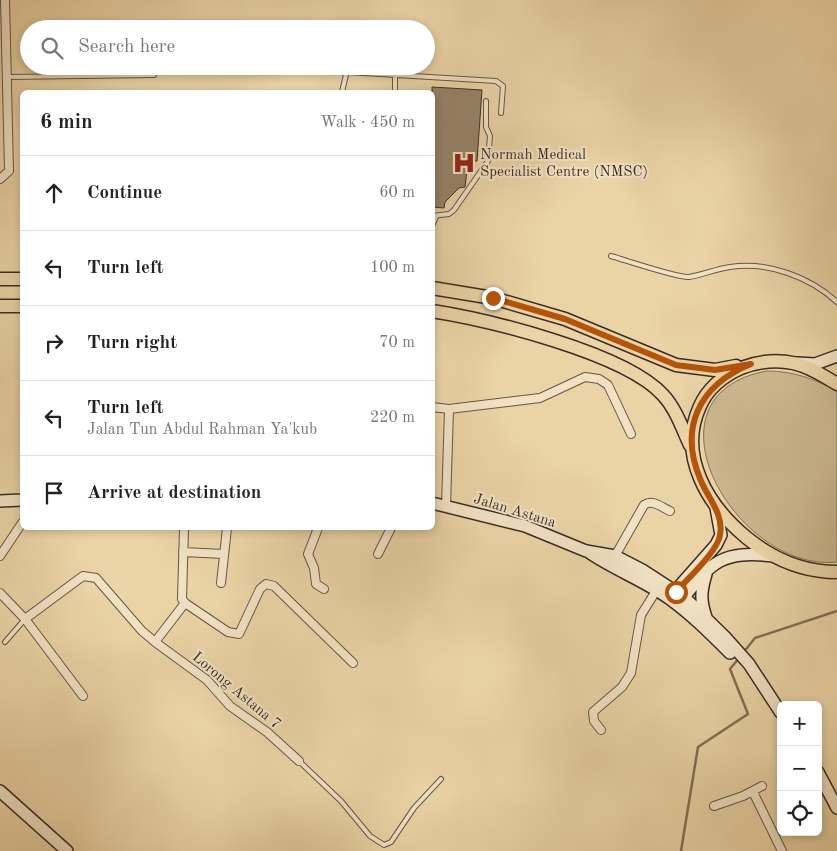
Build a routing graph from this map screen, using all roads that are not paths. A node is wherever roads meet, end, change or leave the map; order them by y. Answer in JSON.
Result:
{"nodes":[{"id":1,"x":3,"y":2,"type":"edge"},
{"id":2,"x":105,"y":75,"type":"edge"},
{"id":3,"x":346,"y":75,"type":"edge"},
{"id":4,"x":383,"y":75,"type":"edge"},
{"id":5,"x":395,"y":76,"type":"junction"},
{"id":6,"x":8,"y":77,"type":"junction"},
{"id":7,"x":342,"y":90,"type":"edge"},
{"id":8,"x":394,"y":90,"type":"edge"},
{"id":9,"x":3,"y":95,"type":"edge"},
{"id":10,"x":486,"y":101,"type":"dead end"},
{"id":11,"x":501,"y":113,"type":"dead end"},
{"id":12,"x":0,"y":179,"type":"edge"},
{"id":13,"x":435,"y":216,"type":"edge"},
{"id":14,"x":611,"y":256,"type":"dead end"},
{"id":15,"x":0,"y":279,"type":"edge"},
{"id":16,"x":20,"y":279,"type":"edge"},
{"id":17,"x":435,"y":288,"type":"edge"},
{"id":18,"x":837,"y":302,"type":"edge"},
{"id":19,"x":0,"y":306,"type":"edge"},
{"id":20,"x":20,"y":306,"type":"edge"},
{"id":21,"x":435,"y":310,"type":"edge"},
{"id":22,"x":837,"y":356,"type":"edge"},
{"id":23,"x":794,"y":363,"type":"junction"},
{"id":24,"x":751,"y":364,"type":"junction"},
{"id":25,"x":837,"y":384,"type":"edge"},
{"id":26,"x":435,"y":407,"type":"edge"},
{"id":27,"x":449,"y":409,"type":"junction"},
{"id":28,"x":631,"y":434,"type":"dead end"},
{"id":29,"x":694,"y":454,"type":"junction"},
{"id":30,"x":0,"y":500,"type":"edge"},
{"id":31,"x":20,"y":500,"type":"edge"},
{"id":32,"x":435,"y":504,"type":"edge"},
{"id":33,"x":446,"y":506,"type":"junction"},
{"id":34,"x":716,"y":508,"type":"junction"},
{"id":35,"x":670,"y":511,"type":"dead end"},
{"id":36,"x":20,"y":526,"type":"edge"},
{"id":37,"x":184,"y":530,"type":"edge"},
{"id":38,"x":227,"y":530,"type":"edge"},
{"id":39,"x":317,"y":530,"type":"edge"},
{"id":40,"x":390,"y":530,"type":"edge"},
{"id":41,"x":586,"y":551,"type":"junction"},
{"id":42,"x":183,"y":552,"type":"junction"},
{"id":43,"x":224,"y":554,"type":"junction"},
{"id":44,"x":378,"y":554,"type":"dead end"},
{"id":45,"x":0,"y":556,"type":"edge"},
{"id":46,"x":615,"y":556,"type":"junction"},
{"id":47,"x":774,"y":556,"type":"junction"},
{"id":48,"x":707,"y":570,"type":"junction"},
{"id":49,"x":644,"y":571,"type":"junction"},
{"id":50,"x":837,"y":574,"type":"edge"},
{"id":51,"x":692,"y":575,"type":"junction"},
{"id":52,"x":221,"y":583,"type":"dead end"},
{"id":53,"x":324,"y":589,"type":"dead end"},
{"id":54,"x":656,"y":591,"type":"junction"},
{"id":55,"x":0,"y":593,"type":"edge"},
{"id":56,"x":676,"y":598,"type":"junction"},
{"id":57,"x":185,"y":603,"type":"junction"},
{"id":58,"x":708,"y":619,"type":"junction"},
{"id":59,"x":25,"y":620,"type":"junction"},
{"id":60,"x":5,"y":642,"type":"dead end"},
{"id":61,"x":155,"y":642,"type":"junction"},
{"id":62,"x":735,"y":653,"type":"junction"},
{"id":63,"x":353,"y":662,"type":"dead end"},
{"id":64,"x":84,"y":696,"type":"dead end"},
{"id":65,"x":777,"y":707,"type":"edge"},
{"id":66,"x":601,"y":730,"type":"dead end"},
{"id":67,"x":299,"y":761,"type":"joint"},
{"id":68,"x":441,"y":779,"type":"dead end"},
{"id":69,"x":822,"y":780,"type":"edge"},
{"id":70,"x":762,"y":786,"type":"dead end"},
{"id":71,"x":0,"y":791,"type":"edge"},
{"id":72,"x":754,"y":792,"type":"junction"},
{"id":73,"x":714,"y":806,"type":"dead end"},
{"id":74,"x":837,"y":808,"type":"edge"},
{"id":75,"x":66,"y":851,"type":"edge"},
{"id":76,"x":782,"y":851,"type":"edge"}],
"edges":[{"from":1,"to":6,"type":"street"},
{"from":2,"to":6,"type":"lane"},
{"from":3,"to":7,"type":"lane"},
{"from":4,"to":5,"type":"lane"},
{"from":5,"to":8,"type":"lane"},
{"from":5,"to":11,"type":"lane"},
{"from":6,"to":9,"type":"street"},
{"from":9,"to":12,"type":"street"},
{"from":10,"to":13,"type":"lane"},
{"from":14,"to":18,"type":"lane"},
{"from":15,"to":16,"type":"main road"},
{"from":17,"to":24,"type":"main road"},
{"from":19,"to":20,"type":"main road"},
{"from":21,"to":29,"type":"main road"},
{"from":22,"to":23,"type":"main road"},
{"from":23,"to":24,"type":"main road"},
{"from":23,"to":25,"type":"main road"},
{"from":24,"to":29,"type":"main road"},
{"from":26,"to":27,"type":"street"},
{"from":27,"to":28,"type":"street"},
{"from":27,"to":33,"type":"street"},
{"from":29,"to":34,"type":"main road"},
{"from":30,"to":31,"type":"main road"},
{"from":32,"to":33,"type":"main road","name":"Jalan Astana"},
{"from":33,"to":41,"type":"main road","name":"Jalan Astana"},
{"from":34,"to":47,"type":"main road"},
{"from":34,"to":51,"type":"main road"},
{"from":35,"to":46,"type":"street"},
{"from":36,"to":45,"type":"street"},
{"from":37,"to":42,"type":"street"},
{"from":38,"to":43,"type":"street"},
{"from":39,"to":53,"type":"street"},
{"from":40,"to":44,"type":"street"},
{"from":41,"to":46,"type":"main road","name":"Jalan Astana"},
{"from":41,"to":54,"type":"main road","name":"Jalan Astana"},
{"from":42,"to":43,"type":"street"},
{"from":42,"to":57,"type":"street"},
{"from":43,"to":52,"type":"street"},
{"from":46,"to":49,"type":"main road","name":"Jalan Astana"},
{"from":47,"to":48,"type":"main road"},
{"from":47,"to":50,"type":"main road"},
{"from":48,"to":56,"type":"main road"},
{"from":48,"to":58,"type":"main road"},
{"from":49,"to":51,"type":"main road"},
{"from":49,"to":56,"type":"main road","name":"Jalan Astana"},
{"from":51,"to":56,"type":"main road"},
{"from":54,"to":56,"type":"main road","name":"Jalan Astana"},
{"from":54,"to":66,"type":"street"},
{"from":55,"to":59,"type":"street"},
{"from":56,"to":58,"type":"main road","name":"Jalan Astana"},
{"from":56,"to":62,"type":"main road","name":"Jalan Astana"},
{"from":57,"to":61,"type":"street"},
{"from":57,"to":63,"type":"street"},
{"from":58,"to":62,"type":"main road","name":"Jalan Astana"},
{"from":59,"to":60,"type":"lane"},
{"from":59,"to":61,"type":"street","name":"Lorong Astana 7"},
{"from":59,"to":64,"type":"street"},
{"from":61,"to":67,"type":"street","name":"Lorong Astana 7"},
{"from":62,"to":65,"type":"main road","name":"Jalan Astana"},
{"from":67,"to":68,"type":"lane"},
{"from":69,"to":74,"type":"main road"},
{"from":70,"to":72,"type":"street"},
{"from":71,"to":75,"type":"main road"},
{"from":72,"to":73,"type":"street"},
{"from":72,"to":76,"type":"street"}]}
